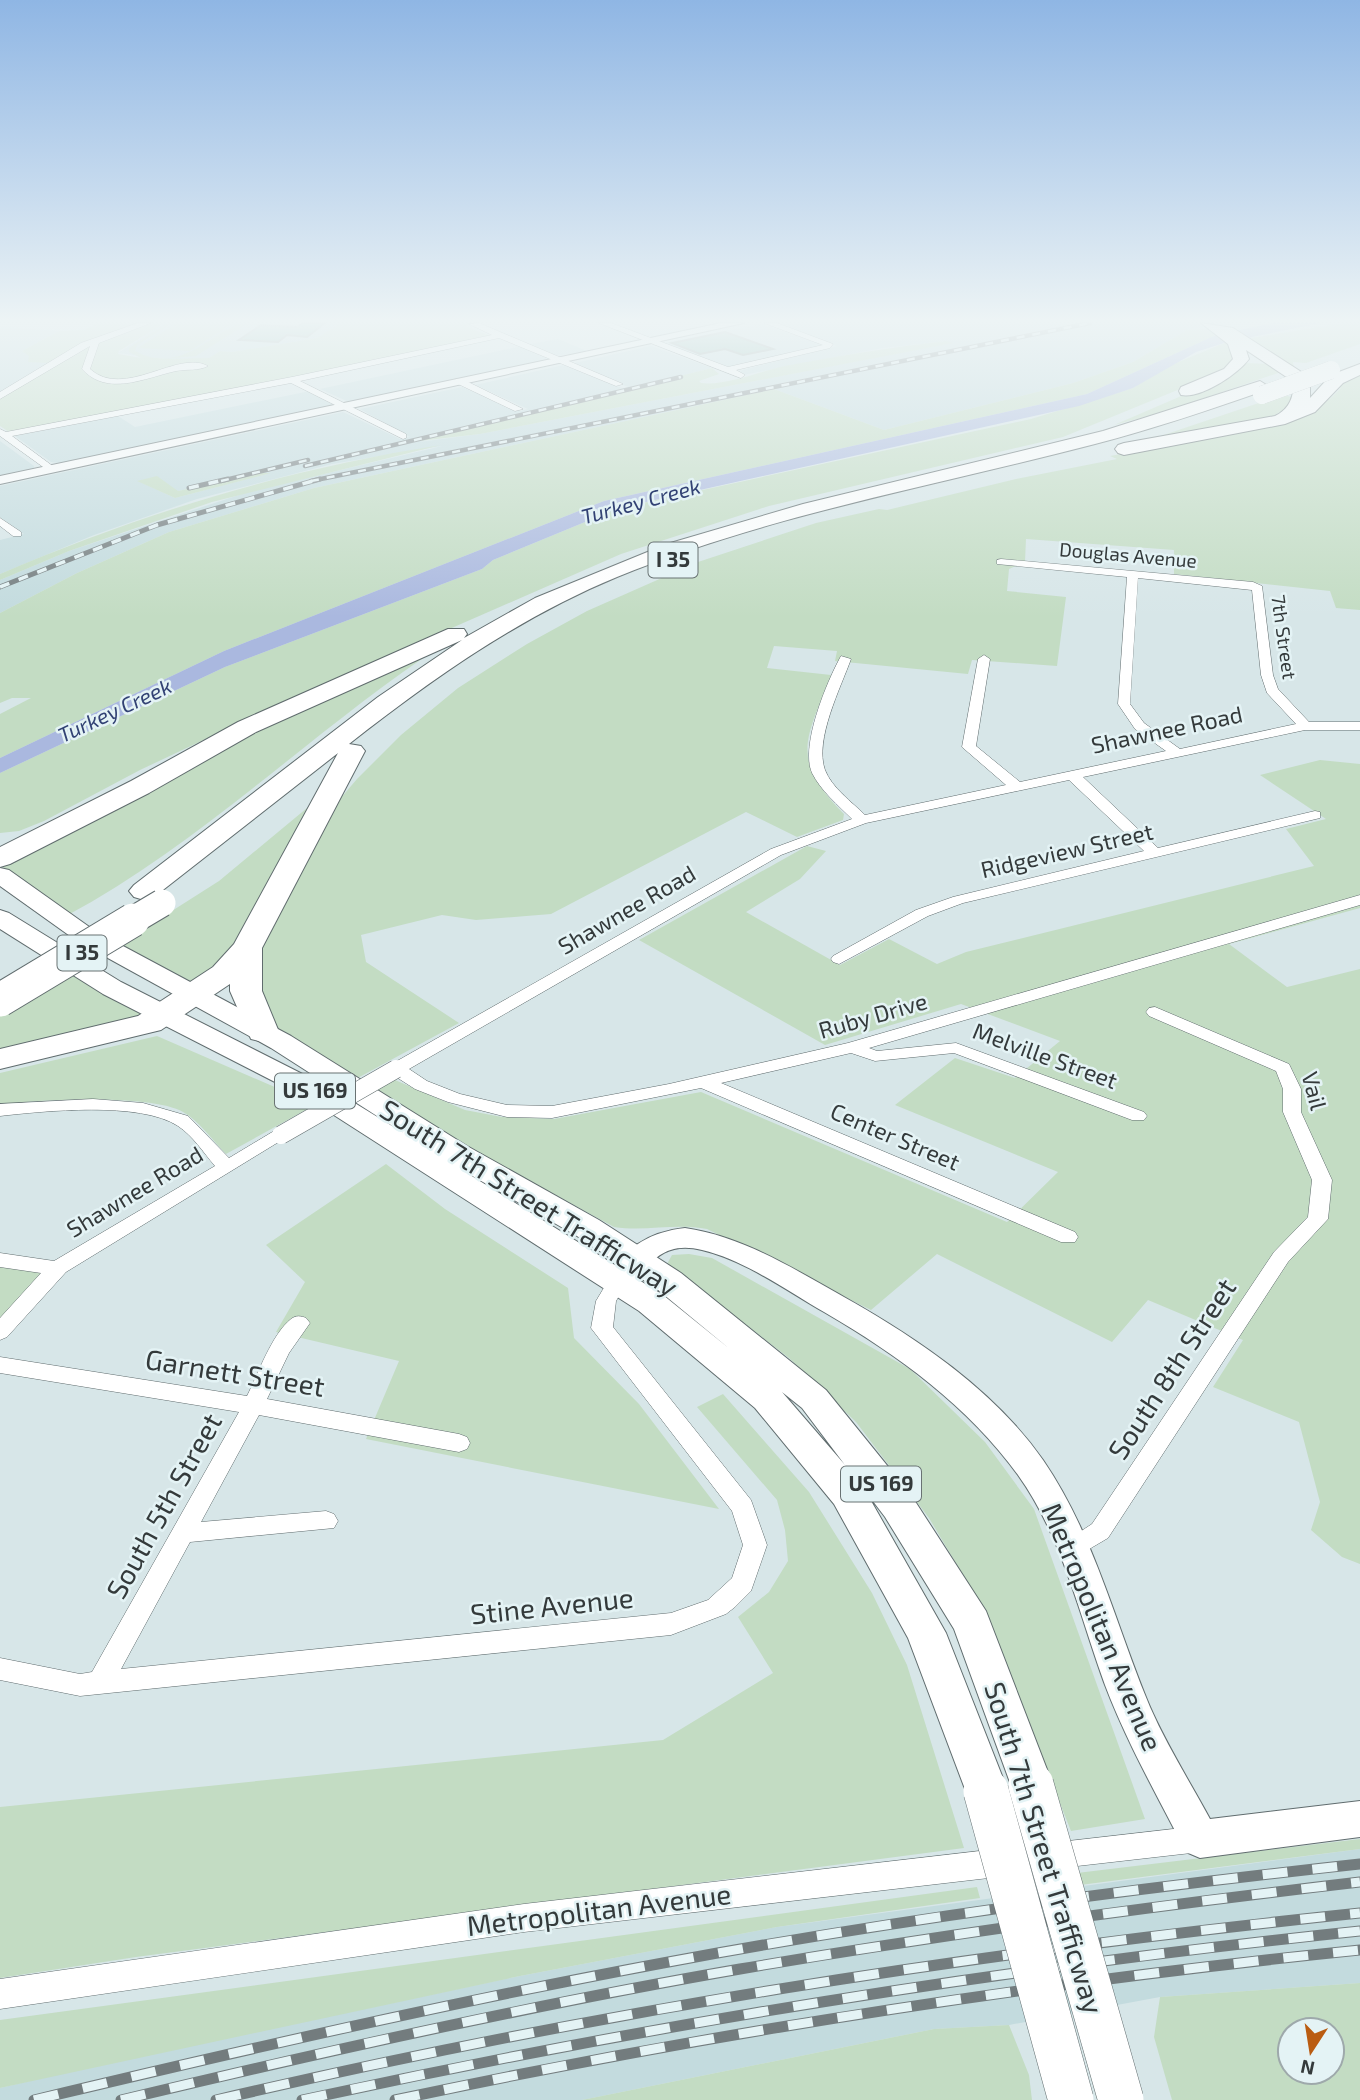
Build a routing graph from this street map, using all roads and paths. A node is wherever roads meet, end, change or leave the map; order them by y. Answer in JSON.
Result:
{"nodes":[{"id":1,"x":72,"y":421,"type":"edge"},
{"id":2,"x":274,"y":421,"type":"edge"},
{"id":3,"x":372,"y":421,"type":"edge"},
{"id":4,"x":1121,"y":421,"type":"edge"},
{"id":5,"x":1177,"y":421,"type":"edge"},
{"id":6,"x":1274,"y":421,"type":"edge"},
{"id":7,"x":2,"y":434,"type":"edge"},
{"id":8,"x":403,"y":436,"type":"dead end"},
{"id":9,"x":1042,"y":456,"type":"junction"},
{"id":10,"x":50,"y":470,"type":"junction"},
{"id":11,"x":0,"y":480,"type":"edge"},
{"id":12,"x":0,"y":521,"type":"edge"},
{"id":13,"x":0,"y":538,"type":"edge"},
{"id":14,"x":1001,"y":562,"type":"dead end"},
{"id":15,"x":1133,"y":573,"type":"junction"},
{"id":16,"x":1253,"y":585,"type":"joint"},
{"id":17,"x":543,"y":603,"type":"junction"},
{"id":18,"x":845,"y":659,"type":"dead end"},
{"id":19,"x":984,"y":659,"type":"dead end"},
{"id":20,"x":1305,"y":726,"type":"junction"},
{"id":21,"x":1360,"y":726,"type":"edge"},
{"id":22,"x":352,"y":751,"type":"junction"},
{"id":23,"x":1178,"y":753,"type":"junction"},
{"id":24,"x":1072,"y":775,"type":"junction"},
{"id":25,"x":1016,"y":786,"type":"junction"},
{"id":26,"x":1315,"y":815,"type":"dead end"},
{"id":27,"x":862,"y":820,"type":"junction"},
{"id":28,"x":43,"y":835,"type":"junction"},
{"id":29,"x":0,"y":839,"type":"edge"},
{"id":30,"x":1155,"y":853,"type":"junction"},
{"id":31,"x":0,"y":858,"type":"edge"},
{"id":32,"x":0,"y":875,"type":"edge"},
{"id":33,"x":153,"y":897,"type":"junction"},
{"id":34,"x":1360,"y":900,"type":"edge"},
{"id":35,"x":0,"y":918,"type":"edge"},
{"id":36,"x":247,"y":948,"type":"junction"},
{"id":37,"x":839,"y":959,"type":"dead end"},
{"id":38,"x":0,"y":977,"type":"edge"},
{"id":39,"x":193,"y":994,"type":"junction"},
{"id":40,"x":0,"y":1000,"type":"edge"},
{"id":41,"x":1155,"y":1012,"type":"dead end"},
{"id":42,"x":162,"y":1015,"type":"junction"},
{"id":43,"x":263,"y":1032,"type":"junction"},
{"id":44,"x":852,"y":1047,"type":"junction"},
{"id":45,"x":0,"y":1059,"type":"edge"},
{"id":46,"x":396,"y":1069,"type":"junction"},
{"id":47,"x":703,"y":1083,"type":"junction"},
{"id":48,"x":0,"y":1110,"type":"edge"},
{"id":49,"x":1138,"y":1116,"type":"dead end"},
{"id":50,"x":226,"y":1166,"type":"junction"},
{"id":51,"x":1318,"y":1219,"type":"joint"},
{"id":52,"x":1068,"y":1237,"type":"dead end"},
{"id":53,"x":0,"y":1260,"type":"edge"},
{"id":54,"x":58,"y":1269,"type":"junction"},
{"id":55,"x":626,"y":1269,"type":"junction"},
{"id":56,"x":299,"y":1322,"type":"dead end"},
{"id":57,"x":0,"y":1332,"type":"edge"},
{"id":58,"x":0,"y":1365,"type":"edge"},
{"id":59,"x":253,"y":1406,"type":"junction"},
{"id":60,"x":459,"y":1443,"type":"dead end"},
{"id":61,"x":326,"y":1521,"type":"dead end"},
{"id":62,"x":183,"y":1533,"type":"junction"},
{"id":63,"x":1074,"y":1548,"type":"junction"},
{"id":64,"x":0,"y":1669,"type":"edge"},
{"id":65,"x":101,"y":1681,"type":"junction"},
{"id":66,"x":1360,"y":1819,"type":"edge"},
{"id":67,"x":1200,"y":1839,"type":"junction"},
{"id":68,"x":0,"y":1994,"type":"edge"},
{"id":69,"x":1071,"y":2100,"type":"edge"},
{"id":70,"x":1121,"y":2100,"type":"edge"}],
"edges":[{"from":1,"to":7,"type":"street"},
{"from":2,"to":10,"type":"main road"},
{"from":3,"to":8,"type":"street"},
{"from":4,"to":9,"type":"highway"},
{"from":5,"to":9,"type":"highway","number":"I 35","bridge":true},
{"from":6,"to":9,"type":"highway"},
{"from":7,"to":10,"type":"street"},
{"from":9,"to":17,"type":"highway","number":"I 35"},
{"from":9,"to":22,"type":"highway","number":"I 35"},
{"from":10,"to":11,"type":"main road"},
{"from":12,"to":13,"type":"street"},
{"from":14,"to":15,"type":"street","name":"Douglas Avenue"},
{"from":15,"to":16,"type":"street","name":"Douglas Avenue"},
{"from":15,"to":23,"type":"street"},
{"from":16,"to":20,"type":"street","name":"7th Street"},
{"from":17,"to":28,"type":"highway"},
{"from":17,"to":33,"type":"highway","number":"I 35"},
{"from":18,"to":27,"type":"street"},
{"from":19,"to":25,"type":"street"},
{"from":20,"to":21,"type":"street","name":"Shawnee Road"},
{"from":20,"to":23,"type":"street","name":"Shawnee Road"},
{"from":22,"to":33,"type":"highway","number":"I 35"},
{"from":22,"to":36,"type":"highway"},
{"from":23,"to":24,"type":"street","name":"Shawnee Road"},
{"from":24,"to":25,"type":"street","name":"Shawnee Road"},
{"from":24,"to":30,"type":"street"},
{"from":25,"to":27,"type":"street","name":"Shawnee Road"},
{"from":26,"to":30,"type":"street","name":"Ridgeview Street"},
{"from":27,"to":46,"type":"street","name":"Shawnee Road"},
{"from":28,"to":29,"type":"highway"},
{"from":28,"to":31,"type":"highway"},
{"from":30,"to":37,"type":"street","name":"Ridgeview Street"},
{"from":32,"to":39,"type":"main road","name":"South 7th Street Trafficway","number":"US 169"},
{"from":33,"to":38,"type":"highway","number":"I 35"},
{"from":33,"to":40,"type":"highway","number":"I 35","bridge":true},
{"from":34,"to":44,"type":"street","name":"Ruby Drive"},
{"from":35,"to":42,"type":"main road","name":"South 7th Street Trafficway","number":"US 169"},
{"from":36,"to":39,"type":"highway"},
{"from":36,"to":43,"type":"highway"},
{"from":39,"to":42,"type":"highway"},
{"from":39,"to":43,"type":"main road","name":"South 7th Street Trafficway","number":"US 169"},
{"from":41,"to":51,"type":"street","name":"Vail"},
{"from":42,"to":45,"type":"highway"},
{"from":42,"to":55,"type":"main road","name":"South 7th Street Trafficway","number":"US 169"},
{"from":43,"to":55,"type":"main road","name":"South 7th Street Trafficway","number":"US 169"},
{"from":44,"to":47,"type":"street","name":"Ruby Drive"},
{"from":44,"to":49,"type":"street","name":"Melville Street"},
{"from":46,"to":47,"type":"street","name":"Ruby Drive"},
{"from":46,"to":50,"type":"street","name":"Shawnee Road","bridge":true},
{"from":47,"to":52,"type":"street","name":"Center Street"},
{"from":48,"to":50,"type":"street"},
{"from":50,"to":54,"type":"street","name":"Shawnee Road"},
{"from":51,"to":63,"type":"street","name":"South 8th Street"},
{"from":53,"to":54,"type":"street"},
{"from":54,"to":57,"type":"street","name":"Shawnee Road"},
{"from":55,"to":63,"type":"main road","name":"Metropolitan Avenue"},
{"from":55,"to":65,"type":"street","name":"Stine Avenue"},
{"from":55,"to":69,"type":"main road","name":"South 7th Street Trafficway","number":"US 169","bridge":true},
{"from":55,"to":70,"type":"main road","name":"South 7th Street Trafficway","number":"US 169","bridge":true},
{"from":56,"to":59,"type":"street","name":"South 5th Street"},
{"from":58,"to":59,"type":"street","name":"Garnett Street"},
{"from":59,"to":60,"type":"street","name":"Garnett Street"},
{"from":59,"to":62,"type":"street","name":"South 5th Street"},
{"from":61,"to":62,"type":"street"},
{"from":62,"to":65,"type":"street","name":"South 5th Street"},
{"from":63,"to":67,"type":"main road","name":"Metropolitan Avenue"},
{"from":64,"to":65,"type":"street","name":"Stine Avenue"},
{"from":66,"to":67,"type":"main road","name":"Metropolitan Avenue"},
{"from":67,"to":68,"type":"street","name":"Metropolitan Avenue"}]}
